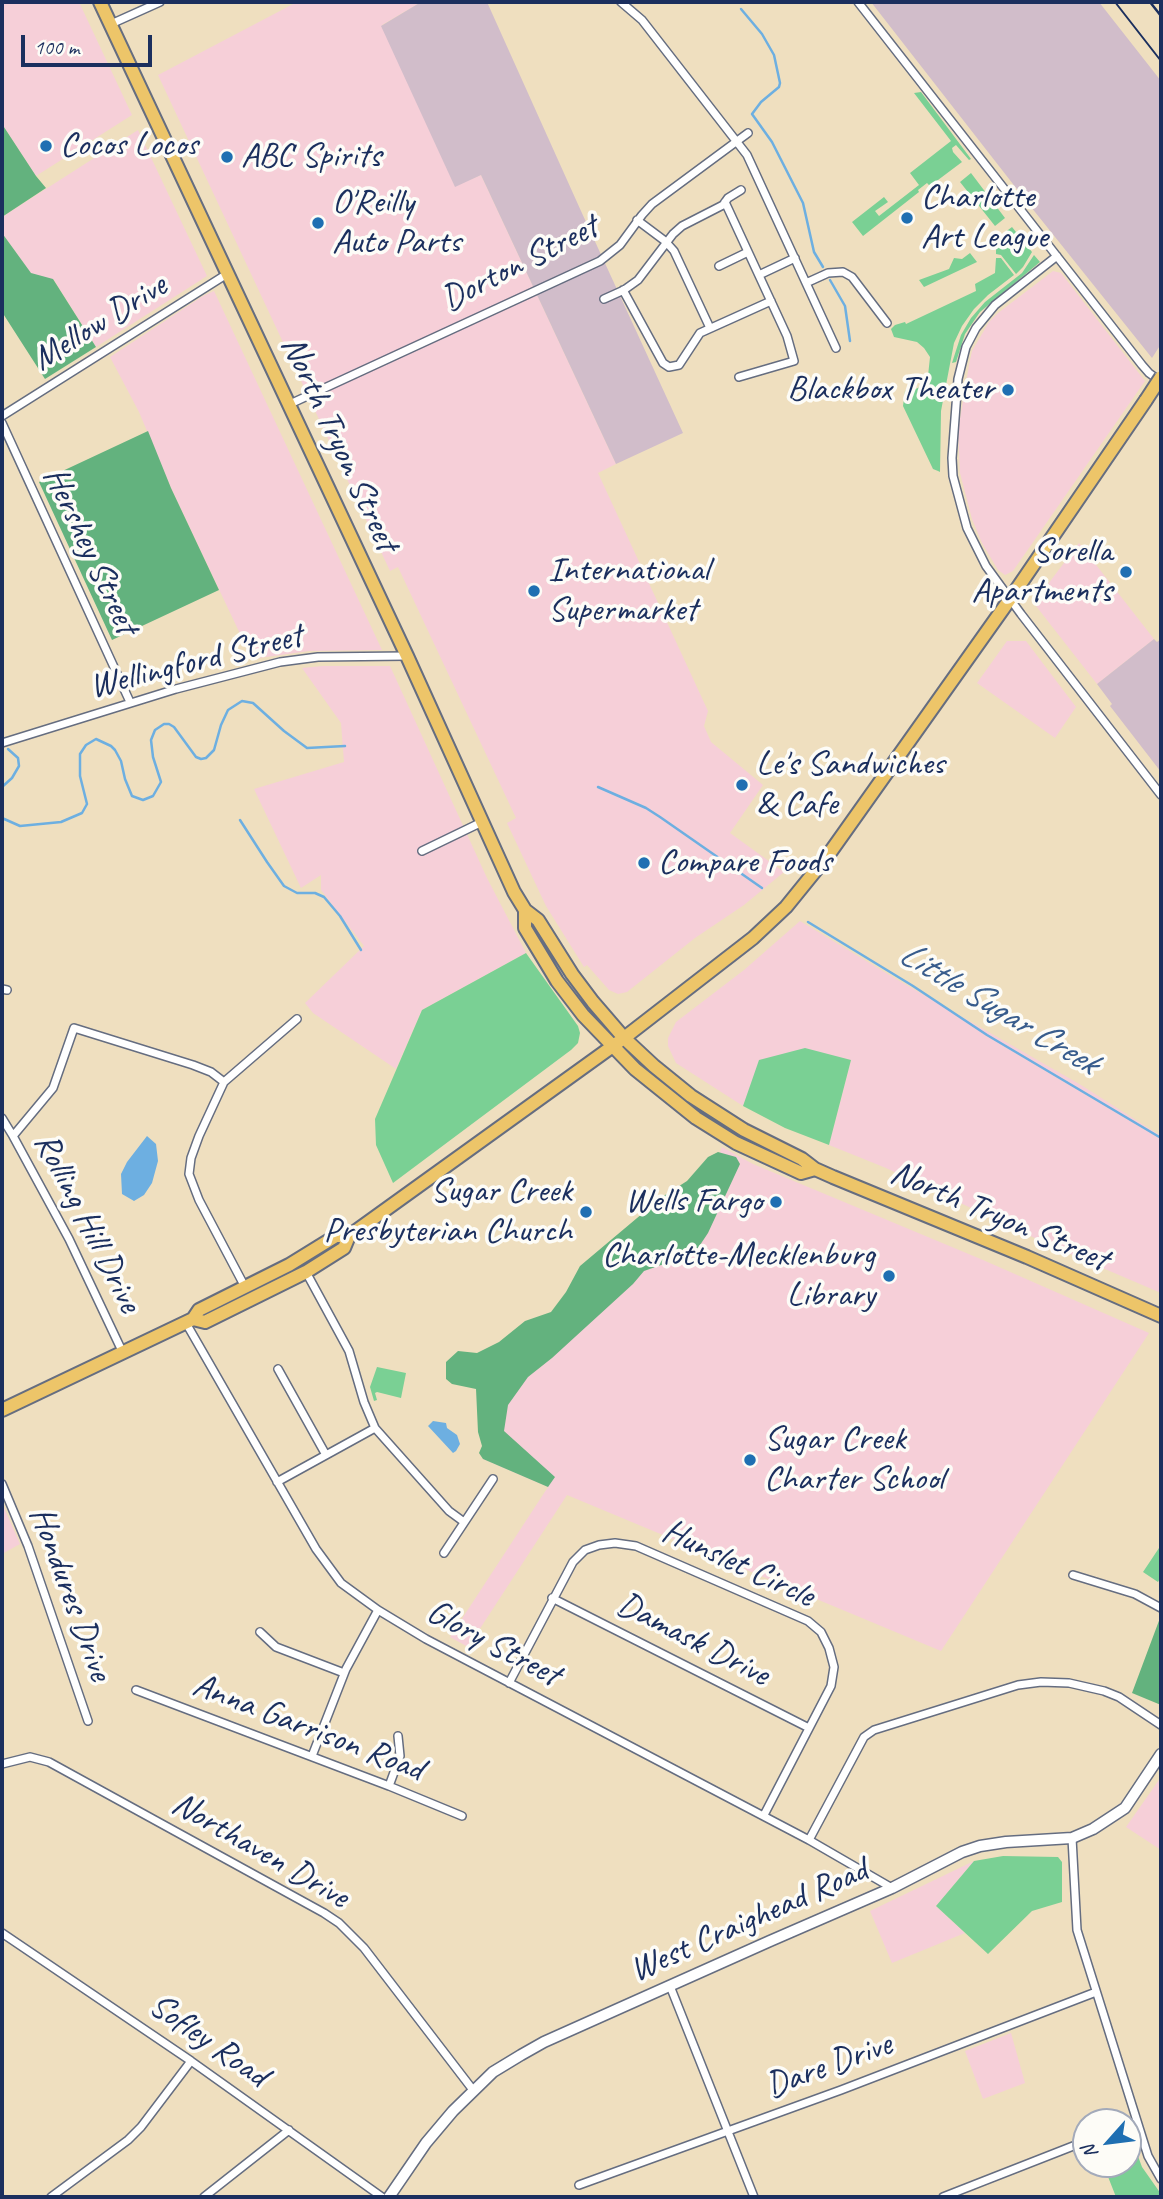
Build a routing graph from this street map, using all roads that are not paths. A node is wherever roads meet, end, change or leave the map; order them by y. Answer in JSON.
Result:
{"nodes":[{"id":1,"x":100,"y":2,"type":"edge"},
{"id":2,"x":160,"y":2,"type":"edge"},
{"id":3,"x":621,"y":2,"type":"edge"},
{"id":4,"x":858,"y":2,"type":"edge"},
{"id":5,"x":111,"y":24,"type":"junction"},
{"id":6,"x":748,"y":133,"type":"dead end"},
{"id":7,"x":737,"y":142,"type":"junction"},
{"id":8,"x":741,"y":190,"type":"dead end"},
{"id":9,"x":725,"y":202,"type":"junction"},
{"id":10,"x":637,"y":220,"type":"junction"},
{"id":11,"x":667,"y":242,"type":"junction"},
{"id":12,"x":748,"y":252,"type":"junction"},
{"id":13,"x":1057,"y":256,"type":"junction"},
{"id":14,"x":794,"y":258,"type":"junction"},
{"id":15,"x":719,"y":266,"type":"dead end"},
{"id":16,"x":227,"y":274,"type":"junction"},
{"id":17,"x":759,"y":275,"type":"junction"},
{"id":18,"x":806,"y":283,"type":"junction"},
{"id":19,"x":623,"y":290,"type":"junction"},
{"id":20,"x":604,"y":299,"type":"dead end"},
{"id":21,"x":771,"y":301,"type":"junction"},
{"id":22,"x":887,"y":323,"type":"dead end"},
{"id":23,"x":710,"y":328,"type":"junction"},
{"id":24,"x":836,"y":348,"type":"dead end"},
{"id":25,"x":739,"y":377,"type":"dead end"},
{"id":26,"x":1161,"y":377,"type":"edge"},
{"id":27,"x":1161,"y":382,"type":"edge"},
{"id":28,"x":290,"y":404,"type":"junction"},
{"id":29,"x":2,"y":416,"type":"edge"},
{"id":30,"x":2,"y":423,"type":"edge"},
{"id":31,"x":1010,"y":599,"type":"junction"},
{"id":32,"x":407,"y":656,"type":"junction"},
{"id":33,"x":130,"y":702,"type":"junction"},
{"id":34,"x":2,"y":743,"type":"edge"},
{"id":35,"x":1161,"y":795,"type":"edge"},
{"id":36,"x":483,"y":822,"type":"junction"},
{"id":37,"x":422,"y":851,"type":"dead end"},
{"id":38,"x":525,"y":910,"type":"junction"},
{"id":39,"x":297,"y":1019,"type":"dead end"},
{"id":40,"x":624,"y":1038,"type":"junction"},
{"id":41,"x":613,"y":1046,"type":"junction"},
{"id":42,"x":224,"y":1082,"type":"junction"},
{"id":43,"x":2,"y":1118,"type":"edge"},
{"id":44,"x":13,"y":1136,"type":"junction"},
{"id":45,"x":815,"y":1169,"type":"junction"},
{"id":46,"x":348,"y":1236,"type":"junction"},
{"id":47,"x":306,"y":1272,"type":"junction"},
{"id":48,"x":245,"y":1287,"type":"junction"},
{"id":49,"x":1161,"y":1316,"type":"edge"},
{"id":50,"x":189,"y":1321,"type":"junction"},
{"id":51,"x":123,"y":1353,"type":"junction"},
{"id":52,"x":278,"y":1369,"type":"dead end"},
{"id":53,"x":2,"y":1410,"type":"edge"},
{"id":54,"x":375,"y":1428,"type":"junction"},
{"id":55,"x":326,"y":1455,"type":"junction"},
{"id":56,"x":493,"y":1479,"type":"dead end"},
{"id":57,"x":277,"y":1482,"type":"junction"},
{"id":58,"x":2,"y":1484,"type":"edge"},
{"id":59,"x":464,"y":1522,"type":"junction"},
{"id":60,"x":444,"y":1553,"type":"dead end"},
{"id":61,"x":1073,"y":1575,"type":"dead end"},
{"id":62,"x":552,"y":1598,"type":"junction"},
{"id":63,"x":1161,"y":1608,"type":"edge"},
{"id":64,"x":377,"y":1610,"type":"junction"},
{"id":65,"x":260,"y":1632,"type":"dead end"},
{"id":66,"x":344,"y":1673,"type":"junction"},
{"id":67,"x":509,"y":1683,"type":"junction"},
{"id":68,"x":136,"y":1690,"type":"dead end"},
{"id":69,"x":88,"y":1721,"type":"dead end"},
{"id":70,"x":1161,"y":1725,"type":"edge"},
{"id":71,"x":809,"y":1728,"type":"junction"},
{"id":72,"x":398,"y":1736,"type":"dead end"},
{"id":73,"x":1161,"y":1754,"type":"edge"},
{"id":74,"x":312,"y":1756,"type":"junction"},
{"id":75,"x":2,"y":1764,"type":"edge"},
{"id":76,"x":389,"y":1786,"type":"junction"},
{"id":77,"x":764,"y":1815,"type":"junction"},
{"id":78,"x":462,"y":1816,"type":"dead end"},
{"id":79,"x":1072,"y":1838,"type":"junction"},
{"id":80,"x":809,"y":1840,"type":"junction"},
{"id":81,"x":892,"y":1888,"type":"junction"},
{"id":82,"x":2,"y":1933,"type":"edge"},
{"id":83,"x":670,"y":1986,"type":"junction"},
{"id":84,"x":1096,"y":1992,"type":"junction"},
{"id":85,"x":191,"y":2061,"type":"junction"},
{"id":86,"x":473,"y":2090,"type":"junction"},
{"id":87,"x":1133,"y":2108,"type":"edge"},
{"id":88,"x":289,"y":2130,"type":"junction"},
{"id":89,"x":728,"y":2131,"type":"junction"},
{"id":90,"x":1142,"y":2137,"type":"edge"},
{"id":91,"x":1072,"y":2146,"type":"edge"},
{"id":92,"x":1161,"y":2179,"type":"edge"},
{"id":93,"x":579,"y":2185,"type":"dead end"},
{"id":94,"x":51,"y":2197,"type":"edge"},
{"id":95,"x":204,"y":2197,"type":"edge"},
{"id":96,"x":382,"y":2197,"type":"edge"},
{"id":97,"x":389,"y":2197,"type":"edge"},
{"id":98,"x":754,"y":2197,"type":"edge"},
{"id":99,"x":943,"y":2197,"type":"edge"}],
"edges":[{"from":1,"to":5,"type":"main road","name":"North Tryon Street"},
{"from":2,"to":5,"type":"street"},
{"from":3,"to":7,"type":"street"},
{"from":4,"to":13,"type":"street"},
{"from":5,"to":16,"type":"main road","name":"North Tryon Street"},
{"from":6,"to":7,"type":"street","name":"Dorton Street"},
{"from":7,"to":10,"type":"street","name":"Dorton Street"},
{"from":7,"to":14,"type":"street"},
{"from":8,"to":9,"type":"street"},
{"from":9,"to":11,"type":"street"},
{"from":9,"to":12,"type":"street"},
{"from":10,"to":11,"type":"street"},
{"from":10,"to":28,"type":"street","name":"Dorton Street"},
{"from":11,"to":19,"type":"street"},
{"from":11,"to":23,"type":"street"},
{"from":12,"to":15,"type":"street"},
{"from":12,"to":17,"type":"street"},
{"from":13,"to":27,"type":"street"},
{"from":13,"to":31,"type":"street"},
{"from":14,"to":17,"type":"street"},
{"from":14,"to":18,"type":"street"},
{"from":16,"to":28,"type":"main road","name":"North Tryon Street"},
{"from":16,"to":29,"type":"street","name":"Mellow Drive"},
{"from":17,"to":21,"type":"street"},
{"from":18,"to":22,"type":"street"},
{"from":18,"to":24,"type":"street"},
{"from":19,"to":20,"type":"street"},
{"from":19,"to":23,"type":"street"},
{"from":21,"to":23,"type":"street"},
{"from":21,"to":25,"type":"street"},
{"from":26,"to":31,"type":"main road","bridge":true},
{"from":28,"to":32,"type":"main road","name":"North Tryon Street"},
{"from":30,"to":33,"type":"street","name":"Hershey Street"},
{"from":31,"to":35,"type":"street"},
{"from":31,"to":40,"type":"main road"},
{"from":32,"to":33,"type":"street","name":"Wellingford Street"},
{"from":32,"to":36,"type":"main road","name":"North Tryon Street"},
{"from":33,"to":34,"type":"street","name":"Wellingford Street"},
{"from":36,"to":37,"type":"street"},
{"from":36,"to":38,"type":"main road","name":"North Tryon Street"},
{"from":38,"to":40,"type":"main road","name":"North Tryon Street"},
{"from":38,"to":41,"type":"main road","name":"North Tryon Street"},
{"from":39,"to":42,"type":"street"},
{"from":40,"to":41,"type":"main road"},
{"from":40,"to":45,"type":"main road","name":"North Tryon Street"},
{"from":41,"to":45,"type":"main road","name":"North Tryon Street"},
{"from":41,"to":46,"type":"main road"},
{"from":42,"to":44,"type":"street"},
{"from":42,"to":48,"type":"street"},
{"from":43,"to":44,"type":"street","name":"Rolling Hill Drive"},
{"from":44,"to":51,"type":"street","name":"Rolling Hill Drive"},
{"from":45,"to":49,"type":"main road","name":"North Tryon Street"},
{"from":46,"to":47,"type":"main road"},
{"from":46,"to":48,"type":"main road"},
{"from":47,"to":50,"type":"main road"},
{"from":47,"to":54,"type":"street"},
{"from":48,"to":50,"type":"main road"},
{"from":50,"to":51,"type":"main road"},
{"from":50,"to":57,"type":"street","name":"Glory Street"},
{"from":51,"to":53,"type":"main road"},
{"from":52,"to":55,"type":"street"},
{"from":54,"to":55,"type":"street"},
{"from":54,"to":59,"type":"street"},
{"from":55,"to":57,"type":"street"},
{"from":56,"to":59,"type":"street"},
{"from":57,"to":64,"type":"street","name":"Glory Street"},
{"from":58,"to":69,"type":"street","name":"Hondures Drive"},
{"from":59,"to":60,"type":"street"},
{"from":61,"to":63,"type":"street"},
{"from":62,"to":67,"type":"street","name":"Hunslet Circle"},
{"from":62,"to":71,"type":"street","name":"Damask Drive"},
{"from":62,"to":71,"type":"street","name":"Hunslet Circle"},
{"from":64,"to":66,"type":"street"},
{"from":64,"to":67,"type":"street","name":"Glory Street"},
{"from":65,"to":66,"type":"street"},
{"from":66,"to":74,"type":"street"},
{"from":67,"to":77,"type":"street","name":"Glory Street"},
{"from":68,"to":74,"type":"street","name":"Anna Garrison Road"},
{"from":70,"to":80,"type":"street"},
{"from":71,"to":77,"type":"street","name":"Hunslet Circle"},
{"from":72,"to":76,"type":"street"},
{"from":73,"to":79,"type":"street","name":"West Craighead Road"},
{"from":74,"to":76,"type":"street","name":"Anna Garrison Road"},
{"from":75,"to":86,"type":"street","name":"Northaven Drive"},
{"from":76,"to":78,"type":"street","name":"Anna Garrison Road"},
{"from":77,"to":80,"type":"street","name":"Glory Street"},
{"from":79,"to":81,"type":"street","name":"West Craighead Road"},
{"from":79,"to":84,"type":"street"},
{"from":80,"to":81,"type":"street","name":"Glory Street"},
{"from":81,"to":83,"type":"street","name":"West Craighead Road"},
{"from":82,"to":85,"type":"street","name":"Sofley Road"},
{"from":83,"to":86,"type":"street","name":"West Craighead Road"},
{"from":83,"to":89,"type":"street"},
{"from":84,"to":87,"type":"street"},
{"from":84,"to":89,"type":"street","name":"Dare Drive"},
{"from":85,"to":88,"type":"street","name":"Sofley Road"},
{"from":85,"to":94,"type":"street"},
{"from":86,"to":97,"type":"street","name":"West Craighead Road"},
{"from":88,"to":95,"type":"street"},
{"from":88,"to":96,"type":"street","name":"Sofley Road"},
{"from":89,"to":93,"type":"street","name":"Dare Drive"},
{"from":89,"to":98,"type":"street"},
{"from":90,"to":92,"type":"street"},
{"from":91,"to":99,"type":"street"}]}
